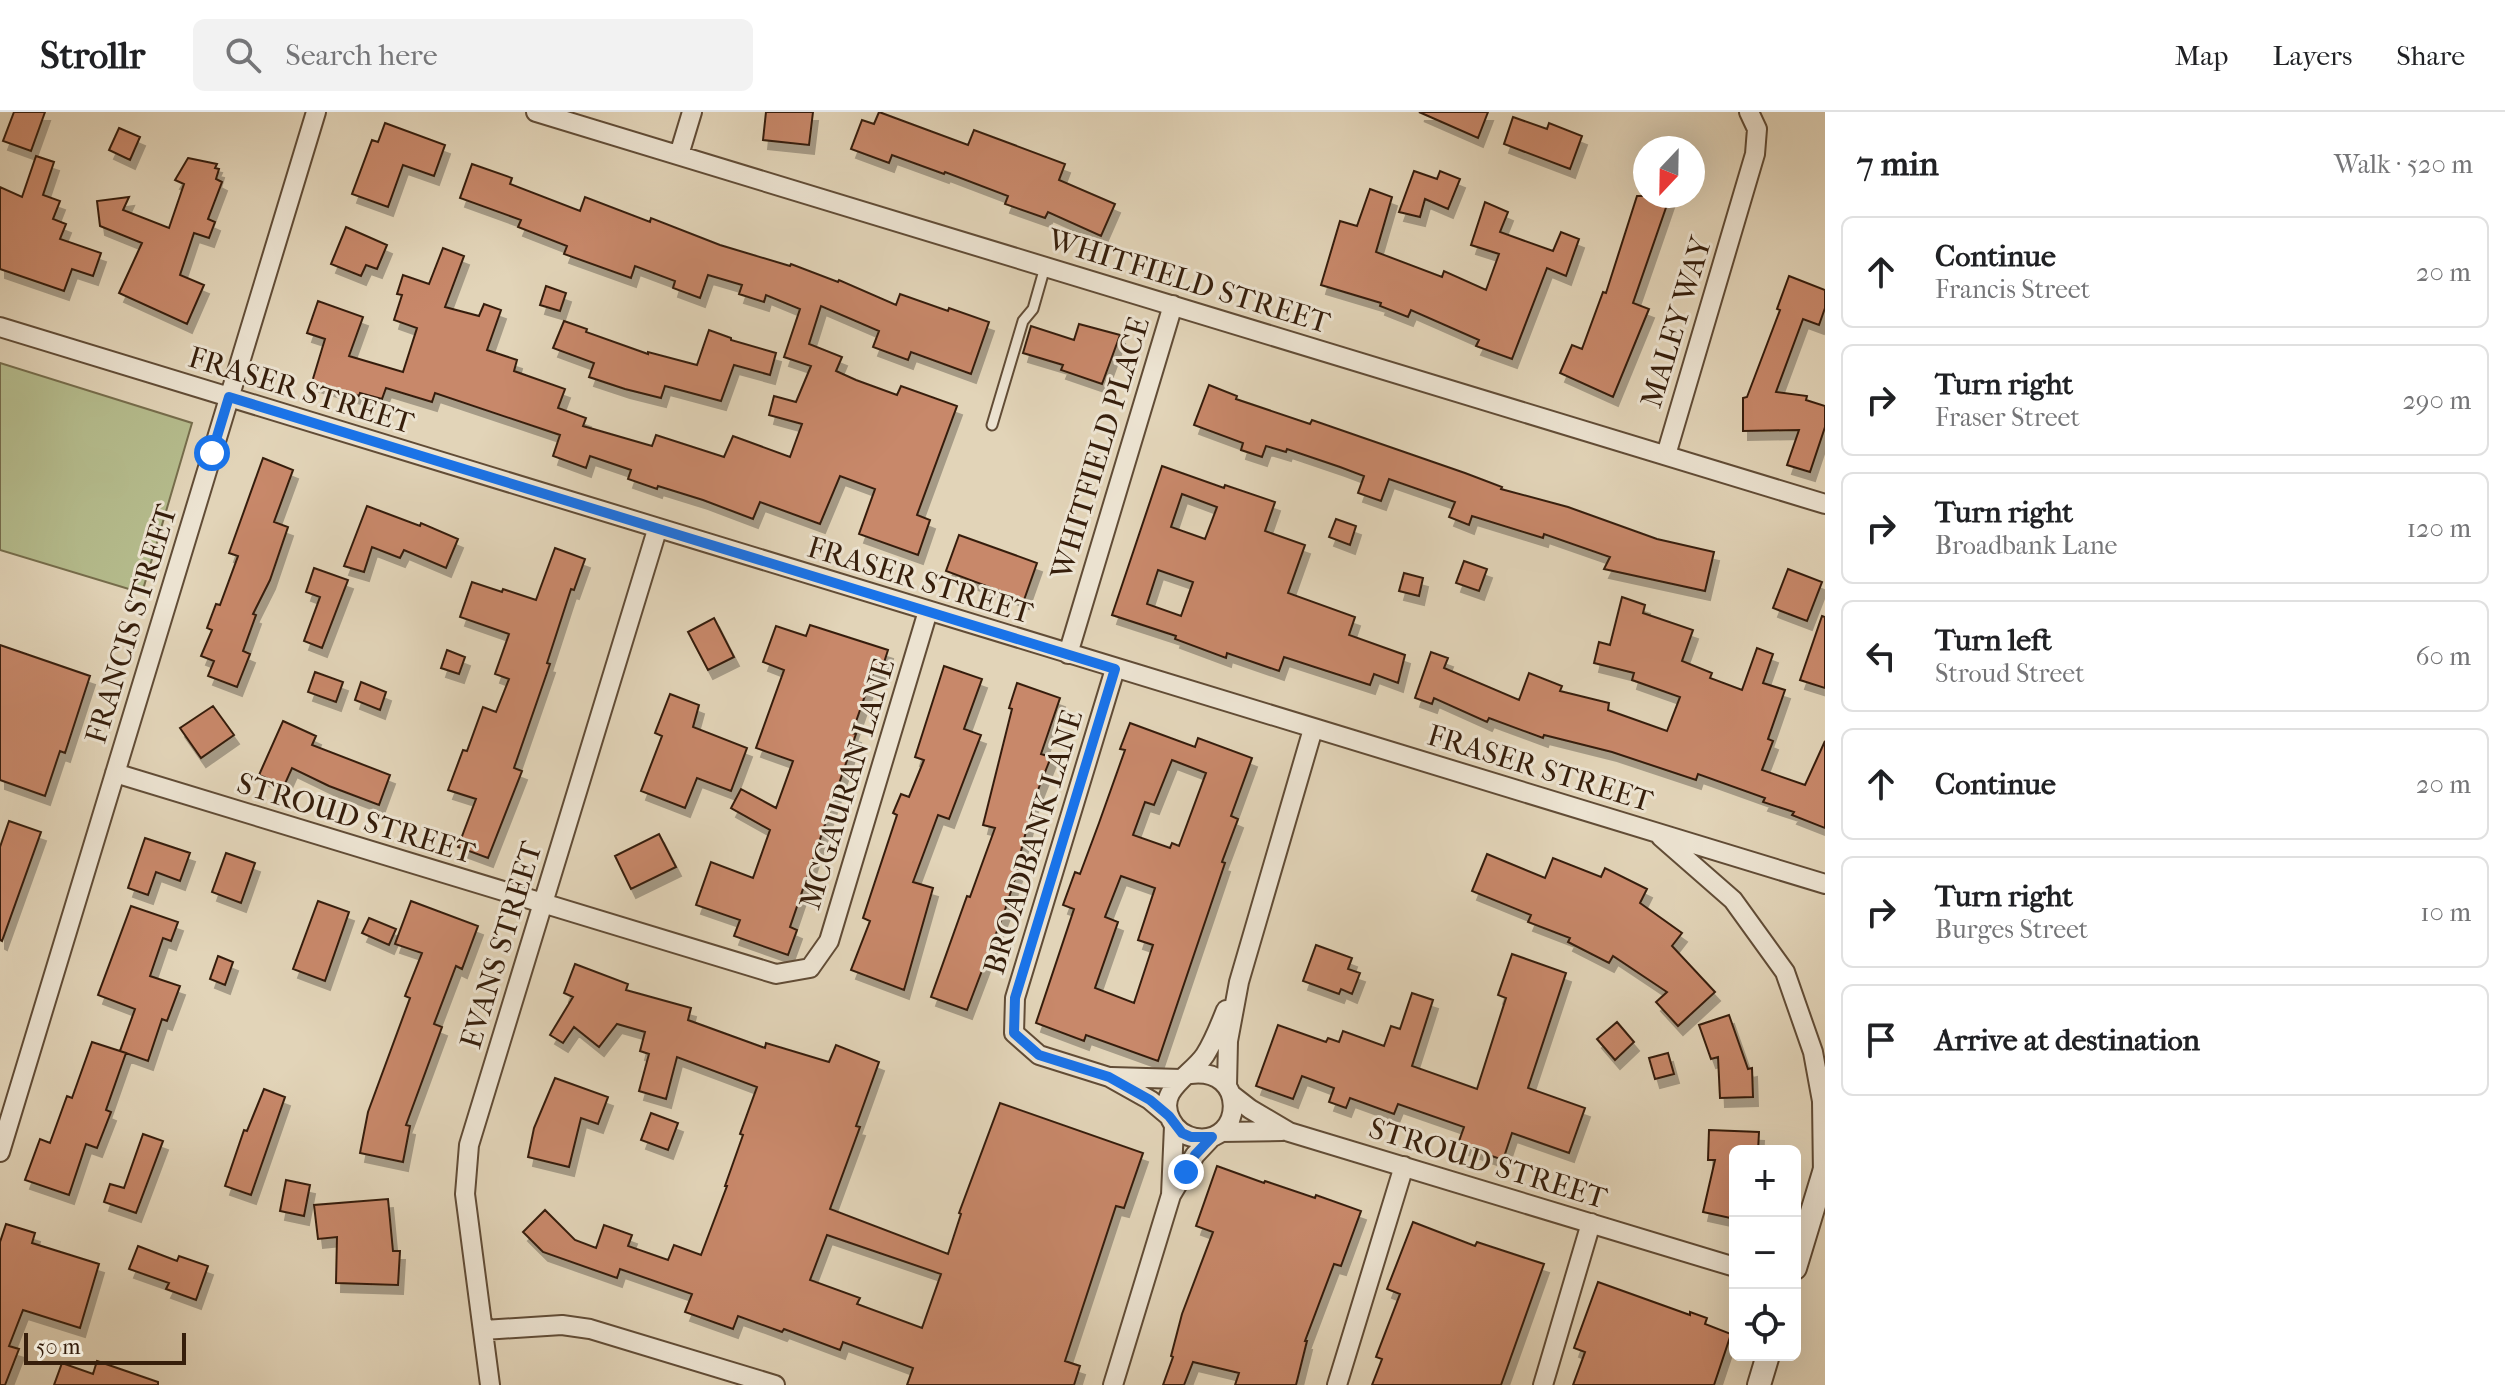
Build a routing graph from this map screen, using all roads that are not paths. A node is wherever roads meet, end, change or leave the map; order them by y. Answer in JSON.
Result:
{"nodes":[{"id":1,"x":316,"y":112,"type":"edge"},
{"id":2,"x":536,"y":112,"type":"edge"},
{"id":3,"x":692,"y":112,"type":"edge"},
{"id":4,"x":1749,"y":112,"type":"edge"},
{"id":5,"x":679,"y":155,"type":"junction"},
{"id":6,"x":1045,"y":267,"type":"junction"},
{"id":7,"x":1173,"y":305,"type":"junction"},
{"id":8,"x":0,"y":327,"type":"edge"},
{"id":9,"x":229,"y":397,"type":"junction"},
{"id":10,"x":992,"y":425,"type":"dead end"},
{"id":11,"x":1666,"y":455,"type":"junction"},
{"id":12,"x":1825,"y":504,"type":"edge"},
{"id":13,"x":657,"y":530,"type":"junction"},
{"id":14,"x":928,"y":611,"type":"junction"},
{"id":15,"x":1068,"y":654,"type":"junction"},
{"id":16,"x":1115,"y":669,"type":"junction"},
{"id":17,"x":1313,"y":729,"type":"junction"},
{"id":18,"x":115,"y":773,"type":"junction"},
{"id":19,"x":1656,"y":832,"type":"junction"},
{"id":20,"x":1825,"y":884,"type":"edge"},
{"id":21,"x":543,"y":904,"type":"junction"},
{"id":22,"x":810,"y":968,"type":"joint"},
{"id":23,"x":1239,"y":982,"type":"junction"},
{"id":24,"x":1186,"y":1076,"type":"junction"},
{"id":25,"x":1109,"y":1077,"type":"junction"},
{"id":26,"x":1230,"y":1090,"type":"junction"},
{"id":27,"x":1172,"y":1121,"type":"junction"},
{"id":28,"x":1289,"y":1132,"type":"junction"},
{"id":29,"x":1216,"y":1134,"type":"junction"},
{"id":30,"x":0,"y":1152,"type":"edge"},
{"id":31,"x":1404,"y":1166,"type":"junction"},
{"id":32,"x":1824,"y":1172,"type":"edge"},
{"id":33,"x":1171,"y":1195,"type":"junction"},
{"id":34,"x":1591,"y":1223,"type":"junction"},
{"id":35,"x":1801,"y":1248,"type":"edge"},
{"id":36,"x":1729,"y":1265,"type":"edge"},
{"id":37,"x":484,"y":1330,"type":"junction"},
{"id":38,"x":1766,"y":1361,"type":"edge"},
{"id":39,"x":490,"y":1385,"type":"edge"},
{"id":40,"x":775,"y":1385,"type":"edge"},
{"id":41,"x":1113,"y":1385,"type":"edge"},
{"id":42,"x":1337,"y":1385,"type":"edge"},
{"id":43,"x":1543,"y":1385,"type":"edge"},
{"id":44,"x":1759,"y":1385,"type":"edge"}],
"edges":[{"from":1,"to":9,"type":"street","name":"FRANCIS STREET"},
{"from":2,"to":5,"type":"street","name":"WHITFIELD STREET"},
{"from":3,"to":5,"type":"street"},
{"from":4,"to":11,"type":"street","name":"MALEY WAY"},
{"from":5,"to":6,"type":"street","name":"WHITFIELD STREET"},
{"from":6,"to":7,"type":"street","name":"WHITFIELD STREET"},
{"from":6,"to":10,"type":"lane"},
{"from":7,"to":11,"type":"street","name":"WHITFIELD STREET"},
{"from":7,"to":15,"type":"street","name":"WHITFIELD PLACE"},
{"from":8,"to":9,"type":"street","name":"FRASER STREET"},
{"from":9,"to":13,"type":"street","name":"FRASER STREET"},
{"from":9,"to":18,"type":"street","name":"FRANCIS STREET"},
{"from":11,"to":12,"type":"street","name":"WHITFIELD STREET"},
{"from":13,"to":14,"type":"street","name":"FRASER STREET"},
{"from":13,"to":21,"type":"street","name":"EVANS STREET"},
{"from":14,"to":15,"type":"street","name":"FRASER STREET"},
{"from":14,"to":22,"type":"street","name":"MCGAURAN LANE"},
{"from":15,"to":16,"type":"street","name":"FRASER STREET"},
{"from":16,"to":17,"type":"street","name":"FRASER STREET"},
{"from":16,"to":25,"type":"street","name":"BROADBANK LANE"},
{"from":17,"to":19,"type":"street","name":"FRASER STREET"},
{"from":17,"to":23,"type":"street"},
{"from":18,"to":21,"type":"street","name":"STROUD STREET"},
{"from":18,"to":30,"type":"street","name":"FRANCIS STREET"},
{"from":19,"to":20,"type":"street","name":"FRASER STREET"},
{"from":19,"to":32,"type":"street"},
{"from":21,"to":22,"type":"street","name":"STROUD STREET"},
{"from":21,"to":37,"type":"street","name":"EVANS STREET"},
{"from":23,"to":24,"type":"street"},
{"from":23,"to":26,"type":"street"},
{"from":24,"to":25,"type":"street"},
{"from":24,"to":26,"type":"street"},
{"from":24,"to":27,"type":"street"},
{"from":25,"to":27,"type":"street"},
{"from":26,"to":28,"type":"street","name":"STROUD STREET"},
{"from":26,"to":29,"type":"street"},
{"from":27,"to":29,"type":"street"},
{"from":27,"to":33,"type":"street"},
{"from":28,"to":29,"type":"street"},
{"from":28,"to":31,"type":"street","name":"STROUD STREET"},
{"from":29,"to":33,"type":"street"},
{"from":31,"to":34,"type":"street","name":"STROUD STREET"},
{"from":31,"to":42,"type":"street"},
{"from":32,"to":35,"type":"street"},
{"from":33,"to":41,"type":"street"},
{"from":34,"to":36,"type":"street","name":"STROUD STREET"},
{"from":34,"to":43,"type":"street"},
{"from":37,"to":39,"type":"street","name":"EVANS STREET"},
{"from":37,"to":40,"type":"street"},
{"from":38,"to":44,"type":"street"}]}
